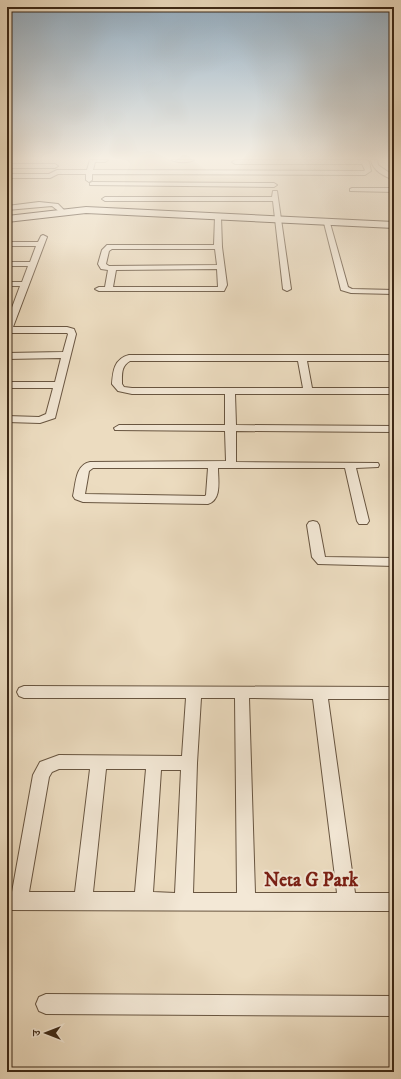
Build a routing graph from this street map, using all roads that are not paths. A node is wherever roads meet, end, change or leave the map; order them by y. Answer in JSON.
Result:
{"nodes":[{"id":1,"x":82,"y":210,"type":"edge"},
{"id":2,"x":92,"y":210,"type":"edge"},
{"id":3,"x":278,"y":210,"type":"edge"},
{"id":4,"x":63,"y":212,"type":"joint"},
{"id":5,"x":118,"y":212,"type":"joint"},
{"id":6,"x":218,"y":217,"type":"junction"},
{"id":7,"x":7,"y":219,"type":"edge"},
{"id":8,"x":279,"y":220,"type":"junction"},
{"id":9,"x":327,"y":223,"type":"junction"},
{"id":10,"x":394,"y":225,"type":"edge"},
{"id":11,"x":7,"y":244,"type":"edge"},
{"id":12,"x":218,"y":247,"type":"junction"},
{"id":13,"x":7,"y":264,"type":"edge"},
{"id":14,"x":33,"y":264,"type":"junction"},
{"id":15,"x":220,"y":267,"type":"junction"},
{"id":16,"x":110,"y":268,"type":"junction"},
{"id":17,"x":7,"y":284,"type":"edge"},
{"id":18,"x":25,"y":284,"type":"junction"},
{"id":19,"x":99,"y":289,"type":"dead end"},
{"id":20,"x":109,"y":289,"type":"junction"},
{"id":21,"x":287,"y":289,"type":"dead end"},
{"id":22,"x":394,"y":292,"type":"edge"},
{"id":23,"x":7,"y":307,"type":"edge"},
{"id":24,"x":16,"y":307,"type":"junction"},
{"id":25,"x":7,"y":330,"type":"edge"},
{"id":26,"x":67,"y":355,"type":"junction"},
{"id":27,"x":7,"y":356,"type":"edge"},
{"id":28,"x":302,"y":358,"type":"junction"},
{"id":29,"x":394,"y":358,"type":"edge"},
{"id":30,"x":7,"y":385,"type":"edge"},
{"id":31,"x":60,"y":386,"type":"junction"},
{"id":32,"x":230,"y":390,"type":"junction"},
{"id":33,"x":308,"y":390,"type":"junction"},
{"id":34,"x":394,"y":392,"type":"edge"},
{"id":35,"x":7,"y":419,"type":"edge"},
{"id":36,"x":119,"y":428,"type":"dead end"},
{"id":37,"x":230,"y":429,"type":"junction"},
{"id":38,"x":394,"y":429,"type":"edge"},
{"id":39,"x":228,"y":465,"type":"junction"},
{"id":40,"x":350,"y":465,"type":"junction"},
{"id":41,"x":374,"y":465,"type":"dead end"},
{"id":42,"x":213,"y":466,"type":"junction"},
{"id":43,"x":363,"y":521,"type":"dead end"},
{"id":44,"x":314,"y":525,"type":"dead end"},
{"id":45,"x":394,"y":562,"type":"edge"},
{"id":46,"x":24,"y":692,"type":"dead end"},
{"id":47,"x":194,"y":692,"type":"junction"},
{"id":48,"x":242,"y":693,"type":"junction"},
{"id":49,"x":320,"y":693,"type":"junction"},
{"id":50,"x":394,"y":693,"type":"edge"},
{"id":51,"x":100,"y":762,"type":"junction"},
{"id":52,"x":154,"y":763,"type":"junction"},
{"id":53,"x":189,"y":763,"type":"junction"},
{"id":54,"x":83,"y":900,"type":"junction"},
{"id":55,"x":246,"y":900,"type":"junction"},
{"id":56,"x":13,"y":901,"type":"edge"},
{"id":57,"x":143,"y":901,"type":"junction"},
{"id":58,"x":347,"y":901,"type":"junction"},
{"id":59,"x":184,"y":902,"type":"junction"},
{"id":60,"x":394,"y":902,"type":"edge"},
{"id":61,"x":46,"y":1004,"type":"dead end"},
{"id":62,"x":394,"y":1006,"type":"edge"}],
"edges":[{"from":1,"to":4,"type":"street"},
{"from":2,"to":5,"type":"street"},
{"from":3,"to":8,"type":"street"},
{"from":4,"to":7,"type":"street"},
{"from":5,"to":6,"type":"street"},
{"from":6,"to":8,"type":"street"},
{"from":6,"to":12,"type":"street"},
{"from":8,"to":9,"type":"street"},
{"from":8,"to":21,"type":"street"},
{"from":9,"to":10,"type":"street"},
{"from":9,"to":22,"type":"street"},
{"from":11,"to":14,"type":"street"},
{"from":12,"to":15,"type":"street"},
{"from":12,"to":16,"type":"street"},
{"from":13,"to":14,"type":"street"},
{"from":14,"to":18,"type":"street"},
{"from":15,"to":16,"type":"street"},
{"from":15,"to":20,"type":"street"},
{"from":16,"to":20,"type":"street"},
{"from":17,"to":18,"type":"street"},
{"from":18,"to":24,"type":"street"},
{"from":19,"to":20,"type":"street"},
{"from":23,"to":24,"type":"street"},
{"from":24,"to":25,"type":"street"},
{"from":25,"to":26,"type":"street"},
{"from":26,"to":27,"type":"street"},
{"from":26,"to":31,"type":"street"},
{"from":28,"to":29,"type":"street"},
{"from":28,"to":32,"type":"street"},
{"from":28,"to":33,"type":"street"},
{"from":30,"to":31,"type":"street"},
{"from":31,"to":35,"type":"street"},
{"from":32,"to":33,"type":"street"},
{"from":32,"to":37,"type":"street"},
{"from":33,"to":34,"type":"street"},
{"from":36,"to":37,"type":"street"},
{"from":37,"to":38,"type":"street"},
{"from":37,"to":39,"type":"street"},
{"from":39,"to":40,"type":"street"},
{"from":39,"to":42,"type":"street"},
{"from":40,"to":41,"type":"street"},
{"from":40,"to":43,"type":"street"},
{"from":42,"to":42,"type":"street"},
{"from":44,"to":45,"type":"street"},
{"from":46,"to":47,"type":"street"},
{"from":47,"to":48,"type":"street"},
{"from":47,"to":53,"type":"street"},
{"from":48,"to":49,"type":"street"},
{"from":48,"to":55,"type":"street"},
{"from":49,"to":50,"type":"street"},
{"from":49,"to":58,"type":"street"},
{"from":51,"to":52,"type":"street"},
{"from":51,"to":54,"type":"street"},
{"from":51,"to":56,"type":"street"},
{"from":52,"to":53,"type":"street"},
{"from":52,"to":57,"type":"street"},
{"from":53,"to":59,"type":"street"},
{"from":54,"to":56,"type":"street"},
{"from":54,"to":57,"type":"street"},
{"from":55,"to":58,"type":"street"},
{"from":55,"to":59,"type":"street"},
{"from":57,"to":59,"type":"street"},
{"from":58,"to":60,"type":"street"},
{"from":61,"to":62,"type":"street"}]}
